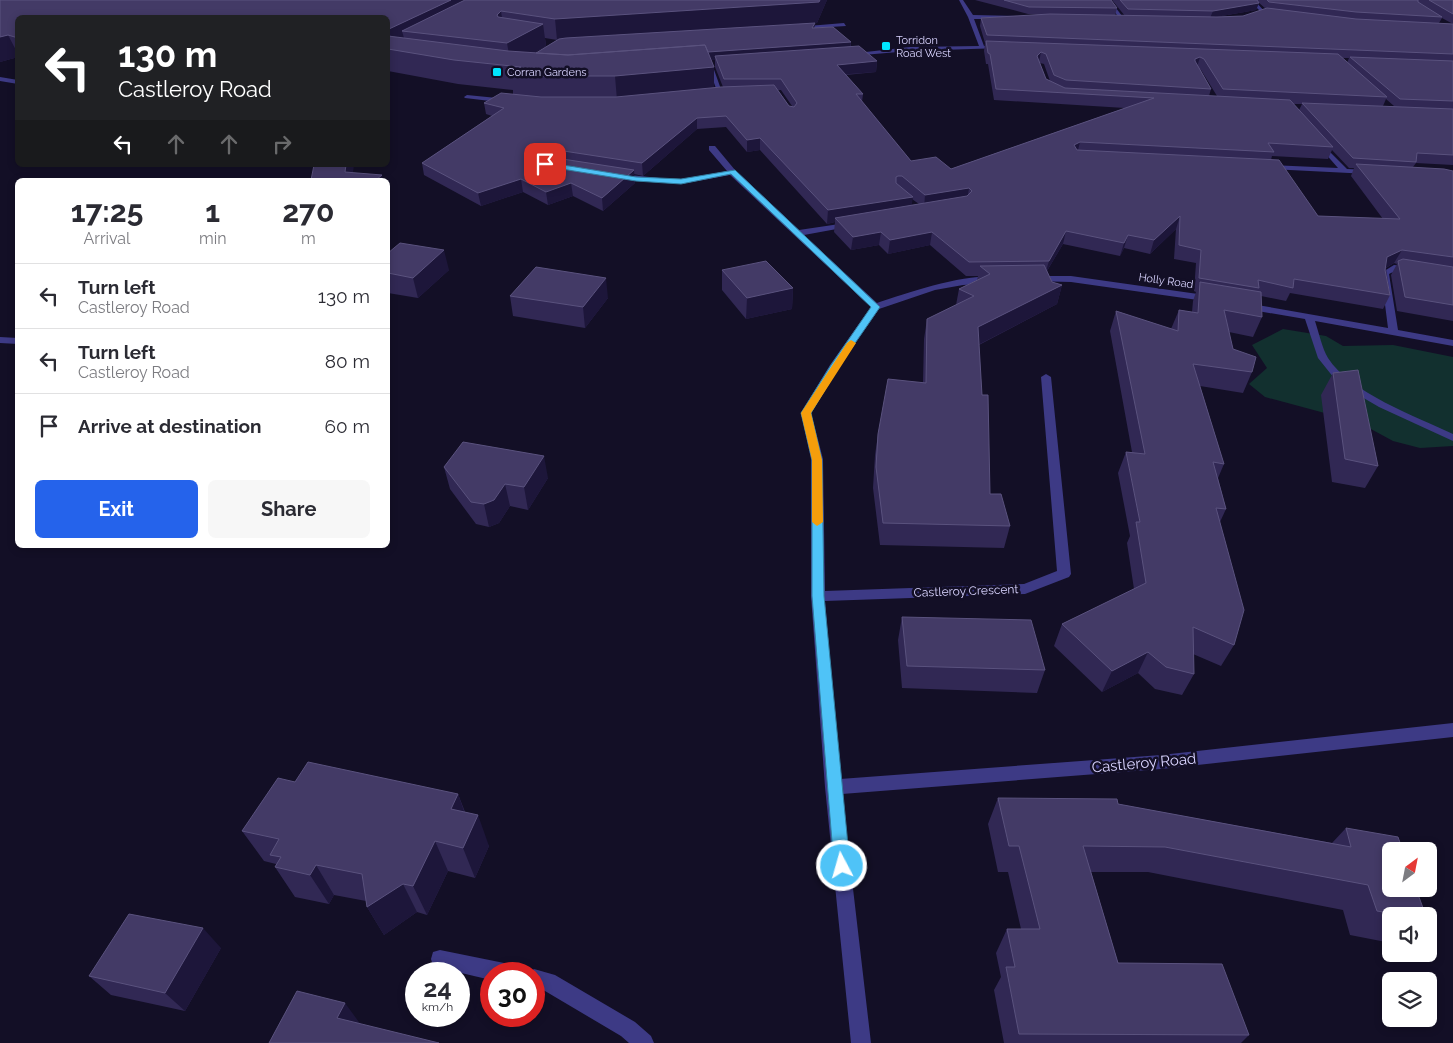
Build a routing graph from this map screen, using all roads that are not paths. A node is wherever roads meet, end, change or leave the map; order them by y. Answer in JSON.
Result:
{"nodes":[{"id":1,"x":961,"y":0,"type":"edge"},
{"id":2,"x":1107,"y":0,"type":"edge"},
{"id":3,"x":1251,"y":0,"type":"edge"},
{"id":4,"x":1264,"y":12,"type":"junction"},
{"id":5,"x":1273,"y":13,"type":"edge"},
{"id":6,"x":1256,"y":16,"type":"edge"},
{"id":7,"x":971,"y":17,"type":"junction"},
{"id":8,"x":1019,"y":18,"type":"edge"},
{"id":9,"x":1114,"y":19,"type":"edge"},
{"id":10,"x":1123,"y":19,"type":"junction"},
{"id":11,"x":1132,"y":20,"type":"edge"},
{"id":12,"x":844,"y":25,"type":"dead end"},
{"id":13,"x":788,"y":28,"type":"edge"},
{"id":14,"x":982,"y":46,"type":"junction"},
{"id":15,"x":1009,"y":47,"type":"edge"},
{"id":16,"x":843,"y":54,"type":"edge"},
{"id":17,"x":719,"y":63,"type":"edge"},
{"id":18,"x":710,"y":64,"type":"junction"},
{"id":19,"x":700,"y":65,"type":"edge"},
{"id":20,"x":0,"y":79,"type":"edge"},
{"id":21,"x":15,"y":82,"type":"edge"},
{"id":22,"x":730,"y":93,"type":"edge"},
{"id":23,"x":721,"y":94,"type":"junction"},
{"id":24,"x":711,"y":95,"type":"edge"},
{"id":25,"x":467,"y":97,"type":"dead end"},
{"id":26,"x":514,"y":101,"type":"edge"},
{"id":27,"x":1313,"y":136,"type":"edge"},
{"id":28,"x":712,"y":148,"type":"dead end"},
{"id":29,"x":1265,"y":167,"type":"edge"},
{"id":30,"x":1344,"y":170,"type":"junction"},
{"id":31,"x":732,"y":172,"type":"junction"},
{"id":32,"x":1374,"y":172,"type":"edge"},
{"id":33,"x":609,"y":174,"type":"edge"},
{"id":34,"x":861,"y":222,"type":"edge"},
{"id":35,"x":799,"y":233,"type":"junction"},
{"id":36,"x":1419,"y":272,"type":"edge"},
{"id":37,"x":1007,"y":280,"type":"edge"},
{"id":38,"x":1026,"y":280,"type":"edge"},
{"id":39,"x":1221,"y":301,"type":"edge"},
{"id":40,"x":1241,"y":304,"type":"edge"},
{"id":41,"x":876,"y":307,"type":"junction"},
{"id":42,"x":1309,"y":317,"type":"junction"},
{"id":43,"x":1394,"y":332,"type":"junction"},
{"id":44,"x":0,"y":340,"type":"edge"},
{"id":45,"x":15,"y":341,"type":"edge"},
{"id":46,"x":1453,"y":343,"type":"edge"},
{"id":47,"x":1046,"y":377,"type":"dead end"},
{"id":48,"x":1453,"y":438,"type":"edge"},
{"id":49,"x":818,"y":596,"type":"junction"},
{"id":50,"x":1453,"y":730,"type":"edge"},
{"id":51,"x":833,"y":787,"type":"junction"},
{"id":52,"x":440,"y":959,"type":"dead end"},
{"id":53,"x":480,"y":968,"type":"edge"},
{"id":54,"x":545,"y":981,"type":"edge"},
{"id":55,"x":644,"y":1043,"type":"edge"},
{"id":56,"x":861,"y":1043,"type":"edge"}],
"edges":[{"from":1,"to":7,"type":"street"},
{"from":2,"to":10,"type":"street"},
{"from":3,"to":4,"type":"street"},
{"from":4,"to":5,"type":"street"},
{"from":4,"to":6,"type":"street"},
{"from":7,"to":8,"type":"street"},
{"from":7,"to":14,"type":"street"},
{"from":9,"to":10,"type":"street"},
{"from":10,"to":11,"type":"street"},
{"from":12,"to":13,"type":"street"},
{"from":14,"to":15,"type":"street"},
{"from":14,"to":16,"type":"street"},
{"from":17,"to":18,"type":"street"},
{"from":18,"to":19,"type":"street"},
{"from":18,"to":23,"type":"street"},
{"from":20,"to":21,"type":"street"},
{"from":22,"to":23,"type":"street"},
{"from":23,"to":24,"type":"street"},
{"from":25,"to":26,"type":"street"},
{"from":27,"to":30,"type":"street"},
{"from":28,"to":31,"type":"street"},
{"from":29,"to":30,"type":"street"},
{"from":30,"to":32,"type":"street"},
{"from":31,"to":33,"type":"street"},
{"from":31,"to":35,"type":"street"},
{"from":34,"to":35,"type":"street"},
{"from":35,"to":41,"type":"street"},
{"from":36,"to":43,"type":"street"},
{"from":37,"to":41,"type":"street"},
{"from":38,"to":39,"type":"street","name":"Holly Road"},
{"from":40,"to":42,"type":"street"},
{"from":41,"to":49,"type":"street"},
{"from":42,"to":43,"type":"street"},
{"from":42,"to":48,"type":"street"},
{"from":43,"to":46,"type":"street"},
{"from":44,"to":45,"type":"street"},
{"from":47,"to":49,"type":"street","name":"Castleroy Crescent"},
{"from":49,"to":51,"type":"street"},
{"from":50,"to":51,"type":"street","name":"Castleroy Road"},
{"from":51,"to":56,"type":"street"},
{"from":52,"to":53,"type":"street"},
{"from":54,"to":55,"type":"street"}]}
